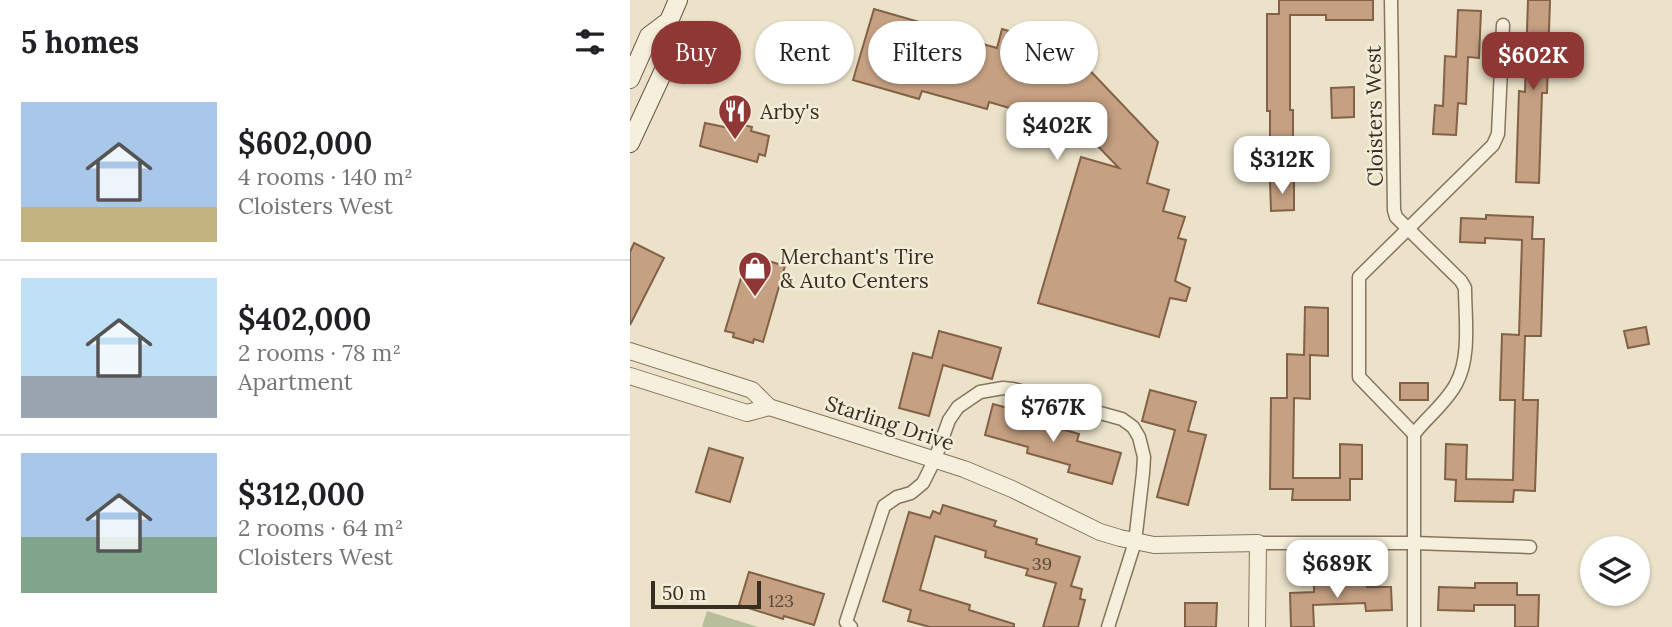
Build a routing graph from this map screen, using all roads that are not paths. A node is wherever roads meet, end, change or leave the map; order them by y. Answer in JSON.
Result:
{"nodes":[{"id":1,"x":678,"y":0,"type":"edge"},
{"id":2,"x":1391,"y":0,"type":"edge"},
{"id":3,"x":669,"y":21,"type":"edge"},
{"id":4,"x":1503,"y":25,"type":"dead end"},
{"id":5,"x":651,"y":34,"type":"edge"},
{"id":6,"x":630,"y":79,"type":"edge"},
{"id":7,"x":657,"y":84,"type":"edge"},
{"id":8,"x":630,"y":143,"type":"edge"},
{"id":9,"x":1407,"y":228,"type":"junction"},
{"id":10,"x":630,"y":351,"type":"edge"},
{"id":11,"x":630,"y":376,"type":"edge"},
{"id":12,"x":769,"y":407,"type":"junction"},
{"id":13,"x":1414,"y":434,"type":"junction"},
{"id":14,"x":935,"y":459,"type":"junction"},
{"id":15,"x":1135,"y":542,"type":"junction"},
{"id":16,"x":1258,"y":543,"type":"junction"},
{"id":17,"x":1413,"y":543,"type":"junction"},
{"id":18,"x":1530,"y":547,"type":"dead end"},
{"id":19,"x":851,"y":627,"type":"edge"},
{"id":20,"x":1108,"y":627,"type":"edge"},
{"id":21,"x":1257,"y":627,"type":"edge"},
{"id":22,"x":1414,"y":627,"type":"edge"}],
"edges":[{"from":1,"to":3,"type":"main road"},
{"from":2,"to":9,"type":"street","name":"Cloisters West"},
{"from":4,"to":9,"type":"street"},
{"from":5,"to":6,"type":"main road"},
{"from":7,"to":8,"type":"main road"},
{"from":9,"to":13,"type":"street","name":"Cloisters West"},
{"from":9,"to":13,"type":"street"},
{"from":10,"to":12,"type":"street","name":"Starling Drive"},
{"from":11,"to":12,"type":"street","name":"Starling Drive"},
{"from":12,"to":14,"type":"street","name":"Starling Drive"},
{"from":13,"to":17,"type":"street"},
{"from":14,"to":15,"type":"street","name":"Starling Drive"},
{"from":14,"to":15,"type":"street"},
{"from":14,"to":19,"type":"street"},
{"from":15,"to":16,"type":"street","name":"Starling Drive"},
{"from":15,"to":20,"type":"street"},
{"from":16,"to":17,"type":"street","name":"Starling Drive"},
{"from":16,"to":21,"type":"street"},
{"from":17,"to":18,"type":"street","name":"Starling Drive"},
{"from":17,"to":22,"type":"street"}]}
